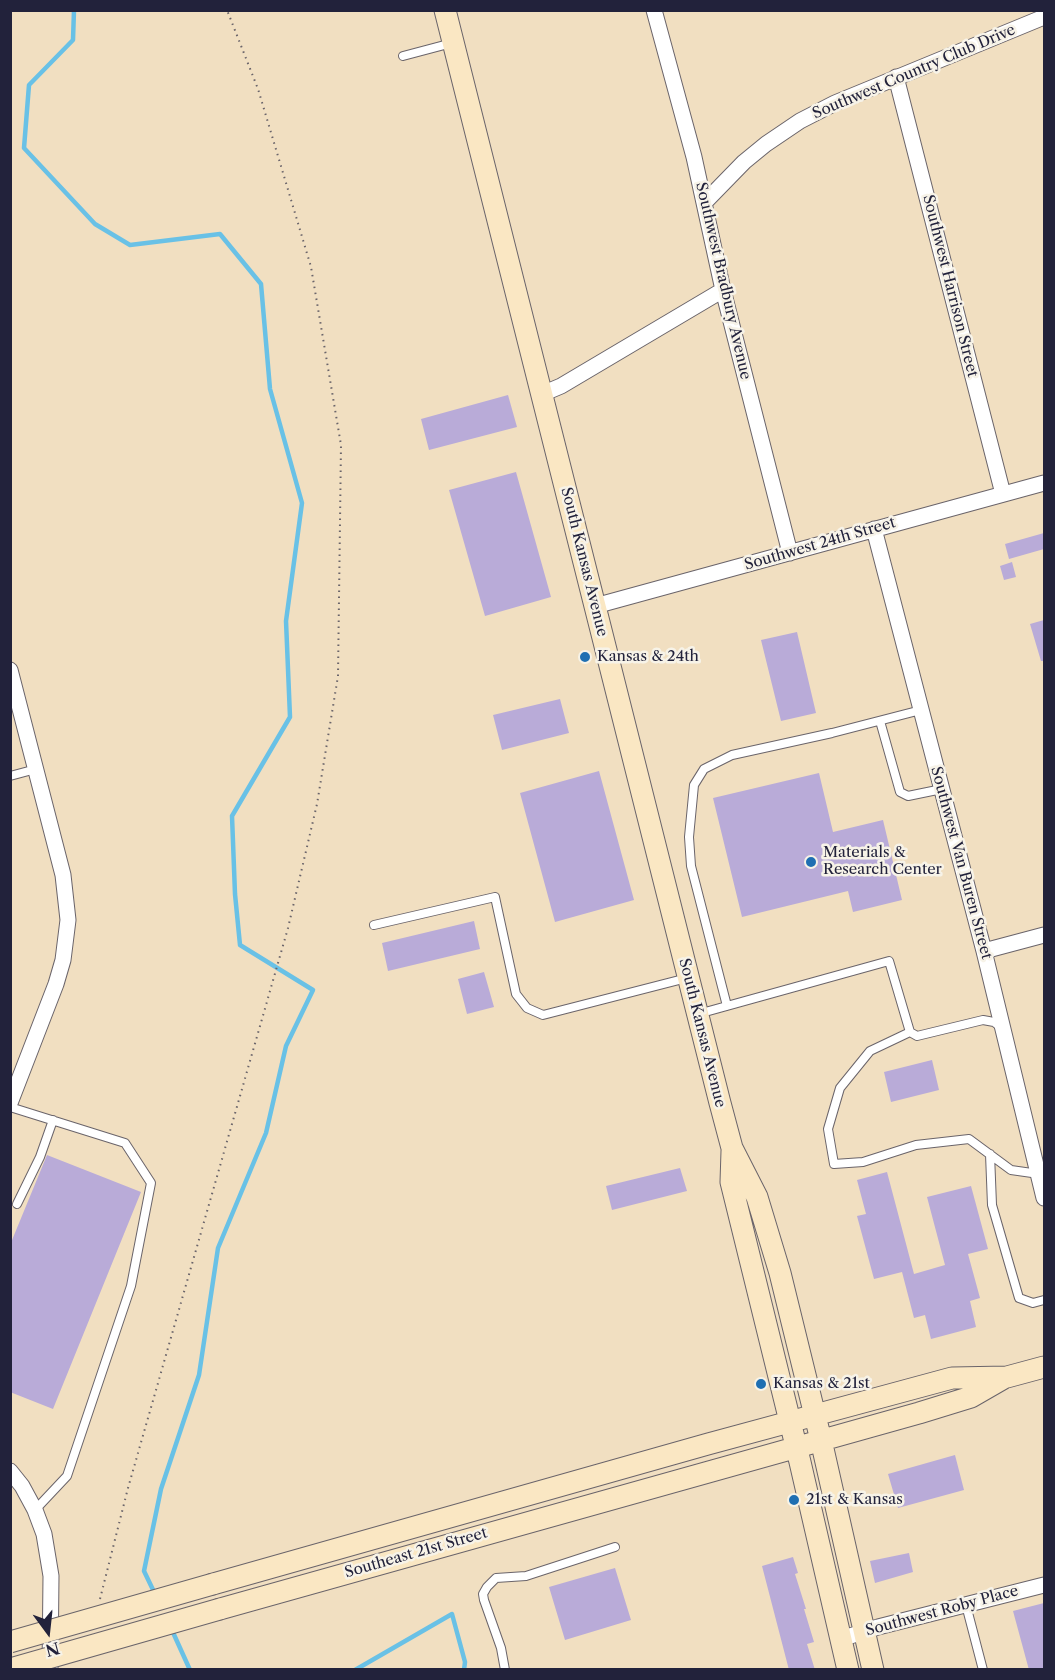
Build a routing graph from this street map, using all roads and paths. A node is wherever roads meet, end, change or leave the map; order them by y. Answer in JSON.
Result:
{"nodes":[{"id":1,"x":226,"y":10,"type":"edge"},
{"id":2,"x":445,"y":10,"type":"edge"},
{"id":3,"x":654,"y":10,"type":"edge"},
{"id":4,"x":1044,"y":17,"type":"edge"},
{"id":5,"x":453,"y":43,"type":"junction"},
{"id":6,"x":403,"y":56,"type":"dead end"},
{"id":7,"x":896,"y":77,"type":"junction"},
{"id":8,"x":705,"y":202,"type":"junction"},
{"id":9,"x":723,"y":290,"type":"junction"},
{"id":10,"x":542,"y":394,"type":"junction"},
{"id":11,"x":1044,"y":483,"type":"edge"},
{"id":12,"x":1003,"y":494,"type":"junction"},
{"id":13,"x":874,"y":529,"type":"junction"},
{"id":14,"x":790,"y":553,"type":"junction"},
{"id":15,"x":595,"y":606,"type":"junction"},
{"id":16,"x":10,"y":670,"type":"edge"},
{"id":17,"x":13,"y":690,"type":"edge"},
{"id":18,"x":921,"y":710,"type":"junction"},
{"id":19,"x":880,"y":721,"type":"junction"},
{"id":20,"x":36,"y":769,"type":"junction"},
{"id":21,"x":10,"y":776,"type":"edge"},
{"id":22,"x":942,"y":789,"type":"junction"},
{"id":23,"x":374,"y":925,"type":"dead end"},
{"id":24,"x":1044,"y":935,"type":"edge"},
{"id":25,"x":984,"y":951,"type":"junction"},
{"id":26,"x":688,"y":978,"type":"junction"},
{"id":27,"x":727,"y":1005,"type":"junction"},
{"id":28,"x":698,"y":1014,"type":"junction"},
{"id":29,"x":1003,"y":1029,"type":"junction"},
{"id":30,"x":910,"y":1032,"type":"junction"},
{"id":31,"x":10,"y":1103,"type":"edge"},
{"id":32,"x":10,"y":1107,"type":"edge"},
{"id":33,"x":53,"y":1120,"type":"junction"},
{"id":34,"x":732,"y":1148,"type":"junction"},
{"id":35,"x":990,"y":1154,"type":"junction"},
{"id":36,"x":1039,"y":1174,"type":"junction"},
{"id":37,"x":1044,"y":1198,"type":"edge"},
{"id":38,"x":17,"y":1204,"type":"dead end"},
{"id":39,"x":1044,"y":1300,"type":"edge"},
{"id":40,"x":1044,"y":1367,"type":"edge"},
{"id":41,"x":1007,"y":1377,"type":"junction"},
{"id":42,"x":815,"y":1415,"type":"junction"},
{"id":43,"x":790,"y":1422,"type":"junction"},
{"id":44,"x":822,"y":1440,"type":"junction"},
{"id":45,"x":796,"y":1447,"type":"junction"},
{"id":46,"x":10,"y":1471,"type":"edge"},
{"id":47,"x":35,"y":1510,"type":"junction"},
{"id":48,"x":615,"y":1547,"type":"dead end"},
{"id":49,"x":1044,"y":1585,"type":"edge"},
{"id":50,"x":99,"y":1603,"type":"dead end"},
{"id":51,"x":966,"y":1605,"type":"junction"},
{"id":52,"x":866,"y":1631,"type":"junction"},
{"id":53,"x":840,"y":1638,"type":"junction"},
{"id":54,"x":10,"y":1641,"type":"edge"},
{"id":55,"x":10,"y":1669,"type":"edge"},
{"id":56,"x":50,"y":1670,"type":"edge"},
{"id":57,"x":505,"y":1670,"type":"edge"},
{"id":58,"x":848,"y":1670,"type":"edge"},
{"id":59,"x":873,"y":1670,"type":"edge"},
{"id":60,"x":983,"y":1670,"type":"edge"}],
"edges":[{"from":1,"to":50,"type":"path"},
{"from":2,"to":5,"type":"main road","name":"South Kansas Avenue"},
{"from":3,"to":8,"type":"street","name":"Southwest Bradbury Avenue"},
{"from":4,"to":7,"type":"street","name":"Southwest Country Club Drive"},
{"from":5,"to":6,"type":"lane"},
{"from":5,"to":10,"type":"main road","name":"South Kansas Avenue"},
{"from":7,"to":8,"type":"street","name":"Southwest Country Club Drive"},
{"from":7,"to":12,"type":"street","name":"Southwest Harrison Street"},
{"from":8,"to":9,"type":"street","name":"Southwest Bradbury Avenue"},
{"from":9,"to":10,"type":"street"},
{"from":9,"to":14,"type":"street","name":"Southwest Bradbury Avenue"},
{"from":10,"to":15,"type":"main road","name":"South Kansas Avenue"},
{"from":11,"to":12,"type":"street","name":"Southwest 24th Street"},
{"from":12,"to":13,"type":"street","name":"Southwest 24th Street"},
{"from":13,"to":14,"type":"street","name":"Southwest 24th Street"},
{"from":13,"to":18,"type":"street","name":"Southwest Van Buren Street"},
{"from":14,"to":15,"type":"street","name":"Southwest 24th Street"},
{"from":15,"to":26,"type":"main road","name":"South Kansas Avenue"},
{"from":16,"to":17,"type":"street"},
{"from":17,"to":20,"type":"street"},
{"from":18,"to":19,"type":"lane"},
{"from":18,"to":22,"type":"street","name":"Southwest Van Buren Street"},
{"from":19,"to":22,"type":"lane"},
{"from":19,"to":27,"type":"lane"},
{"from":20,"to":21,"type":"lane"},
{"from":20,"to":31,"type":"street"},
{"from":22,"to":25,"type":"street","name":"Southwest Van Buren Street"},
{"from":23,"to":26,"type":"lane"},
{"from":24,"to":25,"type":"street"},
{"from":25,"to":29,"type":"street","name":"Southwest Van Buren Street"},
{"from":26,"to":28,"type":"main road","name":"South Kansas Avenue"},
{"from":27,"to":28,"type":"lane"},
{"from":27,"to":30,"type":"lane"},
{"from":28,"to":34,"type":"main road","name":"South Kansas Avenue"},
{"from":29,"to":30,"type":"lane"},
{"from":29,"to":36,"type":"street","name":"Southwest Van Buren Street"},
{"from":30,"to":35,"type":"lane"},
{"from":32,"to":33,"type":"lane"},
{"from":33,"to":38,"type":"lane"},
{"from":33,"to":47,"type":"lane"},
{"from":34,"to":42,"type":"main road","name":"South Kansas Avenue"},
{"from":34,"to":43,"type":"main road","name":"South Kansas Avenue"},
{"from":35,"to":36,"type":"lane"},
{"from":35,"to":39,"type":"lane"},
{"from":36,"to":37,"type":"street","name":"Southwest Van Buren Street"},
{"from":40,"to":41,"type":"main road"},
{"from":41,"to":42,"type":"main road","name":"Southeast 21st Street"},
{"from":41,"to":44,"type":"main road","name":"Southeast 21st Street"},
{"from":42,"to":43,"type":"main road","name":"Southeast 21st Street"},
{"from":42,"to":44,"type":"main road","name":"South Kansas Avenue"},
{"from":43,"to":45,"type":"main road","name":"South Kansas Avenue"},
{"from":43,"to":54,"type":"main road","name":"Southeast 21st Street","bridge":true},
{"from":44,"to":45,"type":"main road","name":"Southeast 21st Street"},
{"from":44,"to":52,"type":"main road","name":"South Kansas Avenue"},
{"from":45,"to":53,"type":"main road","name":"South Kansas Avenue"},
{"from":45,"to":55,"type":"main road","name":"Southeast 21st Street","bridge":true},
{"from":46,"to":47,"type":"street"},
{"from":47,"to":56,"type":"street"},
{"from":48,"to":57,"type":"lane"},
{"from":49,"to":51,"type":"street","name":"Southwest Roby Place"},
{"from":51,"to":52,"type":"street","name":"Southwest Roby Place"},
{"from":51,"to":60,"type":"lane"},
{"from":52,"to":53,"type":"street","name":"Southwest Roby Place"},
{"from":52,"to":59,"type":"main road","name":"South Kansas Avenue"},
{"from":53,"to":58,"type":"main road","name":"South Kansas Avenue"}]}
